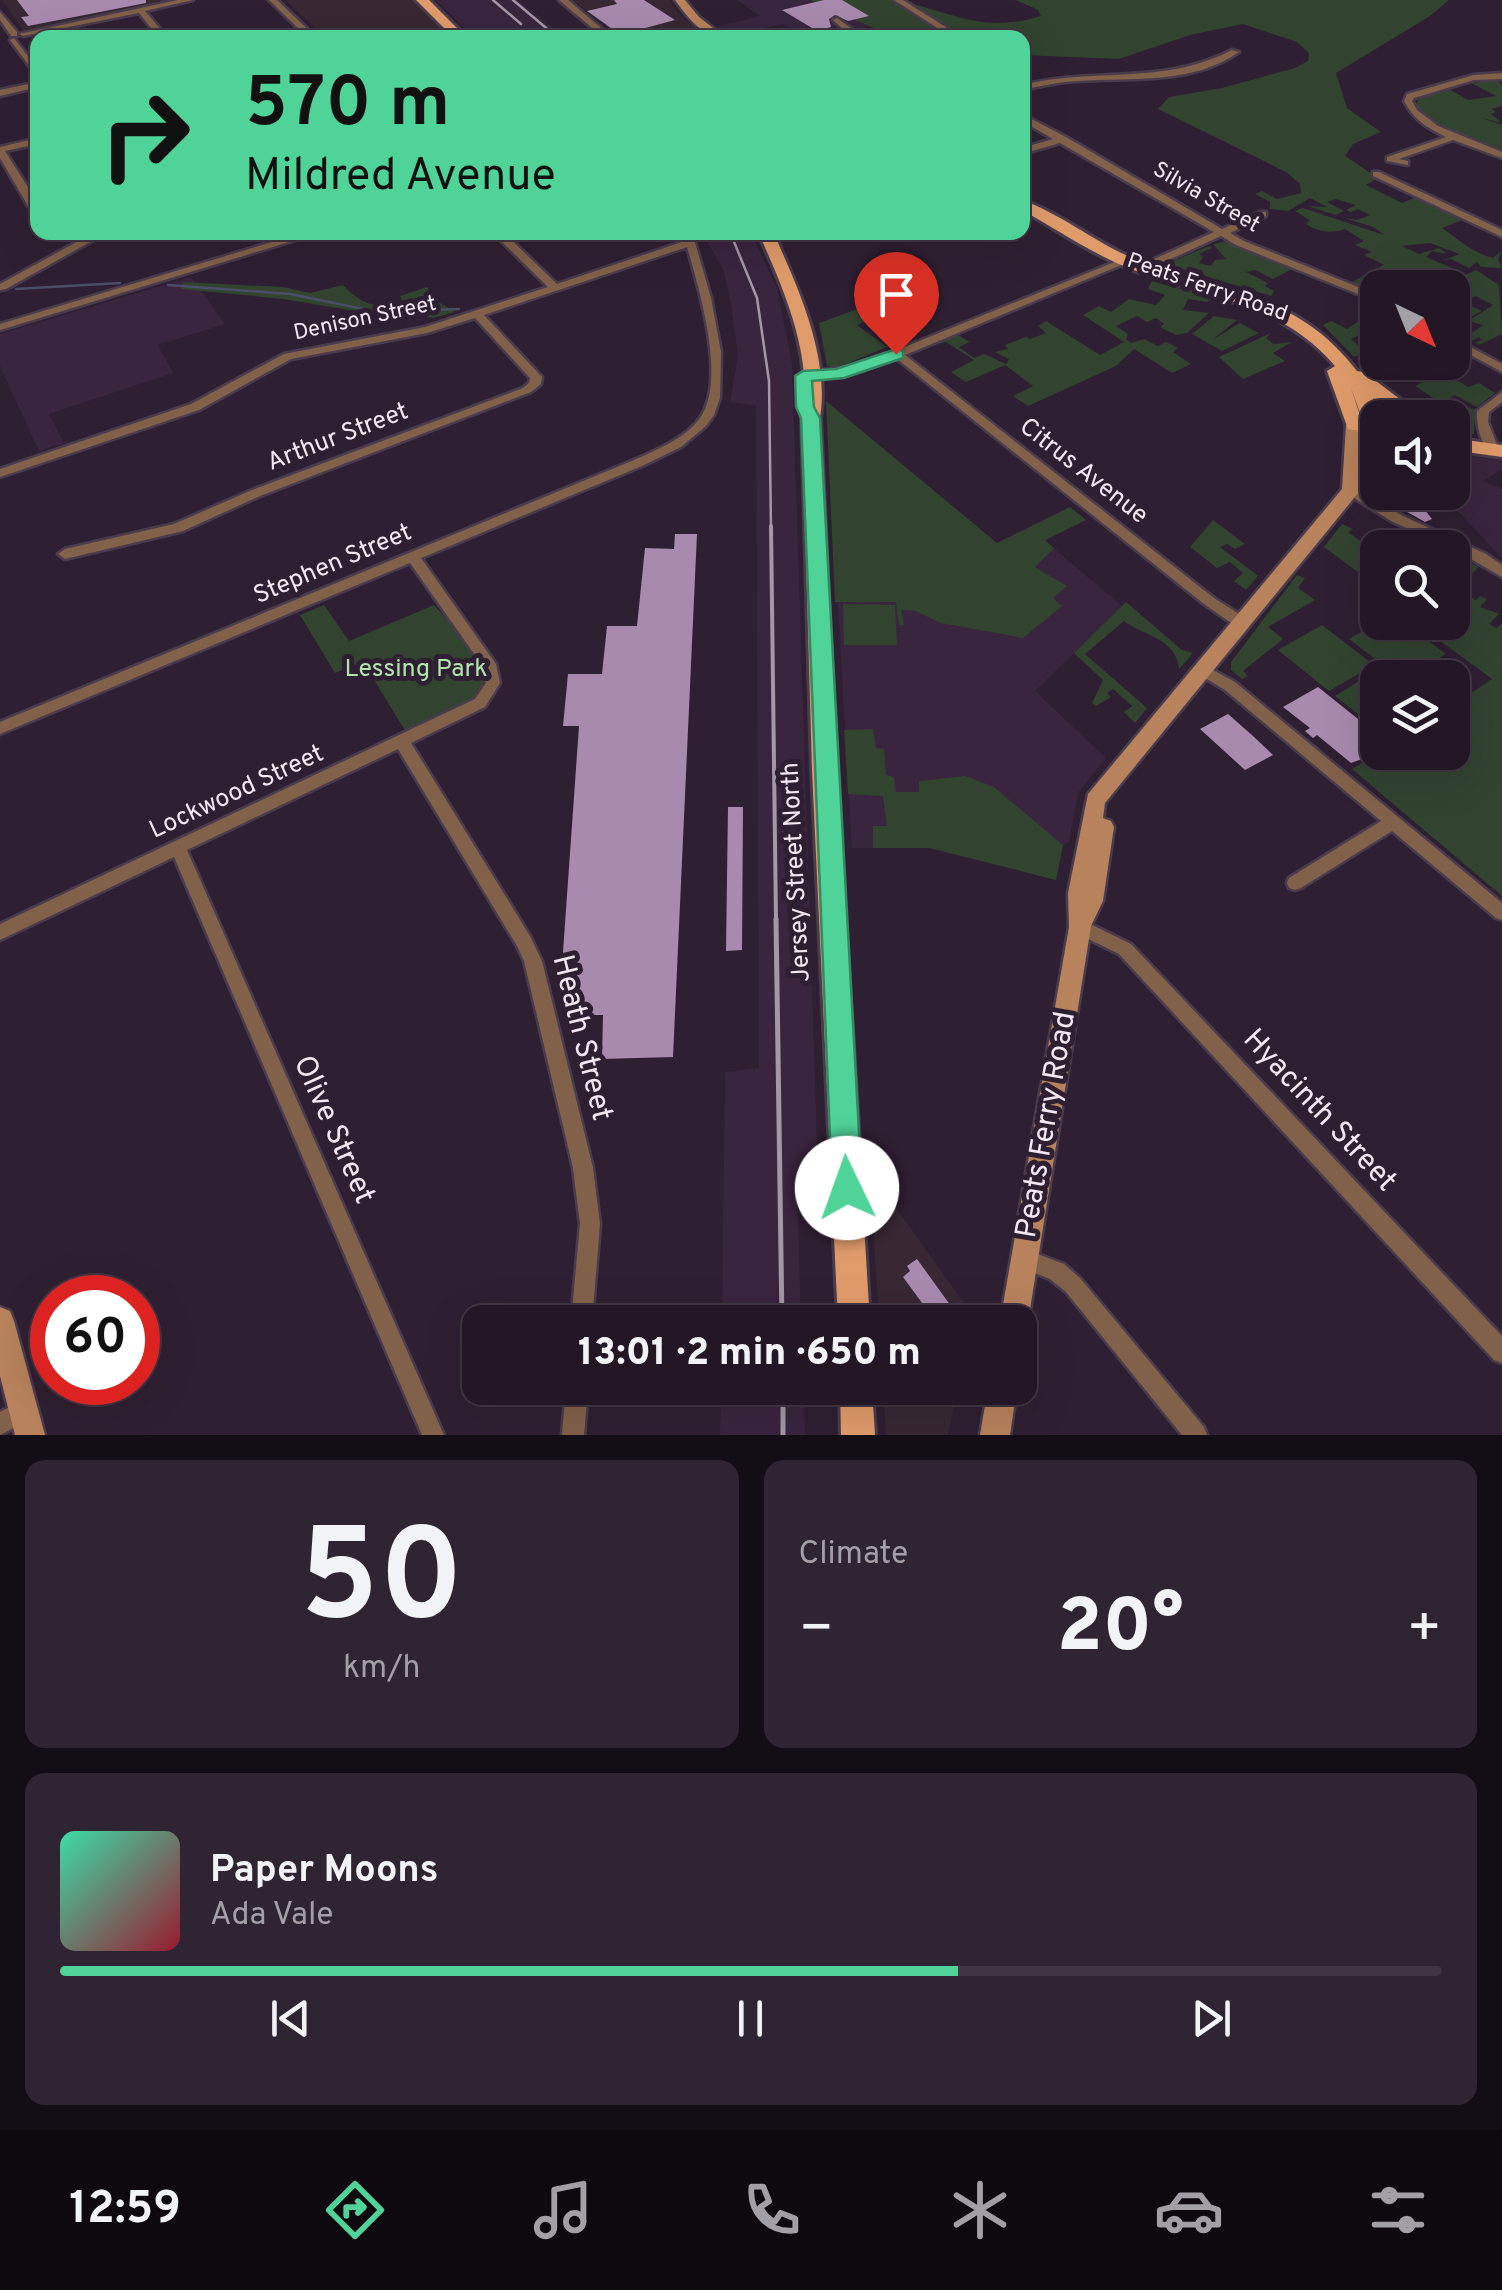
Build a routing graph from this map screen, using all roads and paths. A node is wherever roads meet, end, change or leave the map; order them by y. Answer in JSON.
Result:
{"nodes":[{"id":1,"x":189,"y":0,"type":"edge"},
{"id":2,"x":273,"y":0,"type":"edge"},
{"id":3,"x":422,"y":0,"type":"edge"},
{"id":4,"x":563,"y":0,"type":"edge"},
{"id":5,"x":680,"y":0,"type":"edge"},
{"id":6,"x":898,"y":0,"type":"edge"},
{"id":7,"x":142,"y":12,"type":"junction"},
{"id":8,"x":0,"y":14,"type":"edge"},
{"id":9,"x":837,"y":20,"type":"dead end"},
{"id":10,"x":78,"y":26,"type":"junction"},
{"id":11,"x":47,"y":30,"type":"edge"},
{"id":12,"x":55,"y":30,"type":"edge"},
{"id":13,"x":81,"y":30,"type":"edge"},
{"id":14,"x":157,"y":30,"type":"edge"},
{"id":15,"x":305,"y":30,"type":"edge"},
{"id":16,"x":453,"y":30,"type":"edge"},
{"id":17,"x":600,"y":30,"type":"edge"},
{"id":18,"x":709,"y":30,"type":"edge"},
{"id":19,"x":849,"y":30,"type":"edge"},
{"id":20,"x":946,"y":30,"type":"edge"},
{"id":21,"x":30,"y":34,"type":"edge"},
{"id":22,"x":30,"y":34,"type":"edge"},
{"id":23,"x":14,"y":37,"type":"junction"},
{"id":24,"x":1235,"y":52,"type":"dead end"},
{"id":25,"x":30,"y":63,"type":"edge"},
{"id":26,"x":1502,"y":76,"type":"edge"},
{"id":27,"x":1030,"y":85,"type":"edge"},
{"id":28,"x":30,"y":86,"type":"edge"},
{"id":29,"x":0,"y":92,"type":"edge"},
{"id":30,"x":1030,"y":121,"type":"edge"},
{"id":31,"x":1455,"y":135,"type":"junction"},
{"id":32,"x":1063,"y":140,"type":"junction"},
{"id":33,"x":30,"y":143,"type":"edge"},
{"id":34,"x":1030,"y":149,"type":"edge"},
{"id":35,"x":0,"y":150,"type":"edge"},
{"id":36,"x":1502,"y":155,"type":"edge"},
{"id":37,"x":1406,"y":163,"type":"dead end"},
{"id":38,"x":1376,"y":174,"type":"dead end"},
{"id":39,"x":30,"y":201,"type":"edge"},
{"id":40,"x":1030,"y":208,"type":"edge"},
{"id":41,"x":1264,"y":214,"type":"dead end"},
{"id":42,"x":1224,"y":234,"type":"junction"},
{"id":43,"x":1502,"y":234,"type":"edge"},
{"id":44,"x":88,"y":240,"type":"edge"},
{"id":45,"x":291,"y":240,"type":"edge"},
{"id":46,"x":506,"y":240,"type":"edge"},
{"id":47,"x":683,"y":240,"type":"edge"},
{"id":48,"x":688,"y":240,"type":"edge"},
{"id":49,"x":768,"y":240,"type":"edge"},
{"id":50,"x":1126,"y":261,"type":"junction"},
{"id":51,"x":1144,"y":268,"type":"junction"},
{"id":52,"x":2,"y":287,"type":"edge"},
{"id":53,"x":554,"y":287,"type":"junction"},
{"id":54,"x":1360,"y":291,"type":"edge"},
{"id":55,"x":477,"y":314,"type":"junction"},
{"id":56,"x":0,"y":326,"type":"edge"},
{"id":57,"x":1470,"y":350,"type":"edge"},
{"id":58,"x":896,"y":354,"type":"junction"},
{"id":59,"x":1336,"y":356,"type":"junction"},
{"id":60,"x":1502,"y":369,"type":"edge"},
{"id":61,"x":810,"y":391,"type":"junction"},
{"id":62,"x":1502,"y":396,"type":"edge"},
{"id":63,"x":1364,"y":400,"type":"edge"},
{"id":64,"x":1388,"y":400,"type":"edge"},
{"id":65,"x":1488,"y":449,"type":"edge"},
{"id":66,"x":0,"y":473,"type":"edge"},
{"id":67,"x":1360,"y":477,"type":"edge"},
{"id":68,"x":1360,"y":481,"type":"edge"},
{"id":69,"x":1356,"y":485,"type":"junction"},
{"id":70,"x":65,"y":554,"type":"dead end"},
{"id":71,"x":412,"y":556,"type":"junction"},
{"id":72,"x":1502,"y":572,"type":"edge"},
{"id":73,"x":1242,"y":622,"type":"junction"},
{"id":74,"x":1207,"y":671,"type":"junction"},
{"id":75,"x":0,"y":728,"type":"edge"},
{"id":76,"x":402,"y":742,"type":"junction"},
{"id":77,"x":1394,"y":821,"type":"junction"},
{"id":78,"x":178,"y":848,"type":"junction"},
{"id":79,"x":1295,"y":884,"type":"dead end"},
{"id":80,"x":1502,"y":913,"type":"edge"},
{"id":81,"x":1080,"y":928,"type":"junction"},
{"id":82,"x":0,"y":932,"type":"edge"},
{"id":83,"x":1024,"y":1259,"type":"junction"},
{"id":84,"x":583,"y":1305,"type":"edge"},
{"id":85,"x":853,"y":1305,"type":"edge"},
{"id":86,"x":1017,"y":1305,"type":"edge"},
{"id":87,"x":0,"y":1321,"type":"edge"},
{"id":88,"x":1502,"y":1352,"type":"edge"},
{"id":89,"x":576,"y":1405,"type":"edge"},
{"id":90,"x":857,"y":1405,"type":"edge"},
{"id":91,"x":1000,"y":1405,"type":"edge"},
{"id":92,"x":18,"y":1424,"type":"edge"},
{"id":93,"x":434,"y":1435,"type":"edge"},
{"id":94,"x":574,"y":1435,"type":"edge"},
{"id":95,"x":858,"y":1435,"type":"edge"},
{"id":96,"x":995,"y":1435,"type":"edge"},
{"id":97,"x":1196,"y":1435,"type":"edge"}],
"edges":[{"from":1,"to":7,"type":"street"},
{"from":1,"to":11,"type":"street"},
{"from":2,"to":15,"type":"street"},
{"from":3,"to":16,"type":"main road"},
{"from":4,"to":17,"type":"street"},
{"from":5,"to":18,"type":"main road"},
{"from":6,"to":20,"type":"street"},
{"from":7,"to":10,"type":"street"},
{"from":7,"to":14,"type":"street"},
{"from":8,"to":23,"type":"street"},
{"from":9,"to":19,"type":"street"},
{"from":10,"to":12,"type":"street"},
{"from":10,"to":13,"type":"street"},
{"from":21,"to":23,"type":"street"},
{"from":22,"to":23,"type":"street"},
{"from":23,"to":25,"type":"street"},
{"from":24,"to":27,"type":"street"},
{"from":26,"to":31,"type":"street"},
{"from":28,"to":29,"type":"street"},
{"from":30,"to":32,"type":"street","name":"Silvia Street"},
{"from":31,"to":36,"type":"street"},
{"from":31,"to":37,"type":"street"},
{"from":32,"to":34,"type":"street"},
{"from":32,"to":42,"type":"street","name":"Silvia Street"},
{"from":33,"to":35,"type":"street"},
{"from":35,"to":39,"type":"street"},
{"from":38,"to":43,"type":"street"},
{"from":40,"to":50,"type":"main road","name":"Peats Ferry Road"},
{"from":41,"to":42,"type":"street"},
{"from":42,"to":51,"type":"street"},
{"from":42,"to":54,"type":"street","name":"Silvia Street"},
{"from":44,"to":52,"type":"street"},
{"from":45,"to":56,"type":"street"},
{"from":46,"to":53,"type":"street"},
{"from":47,"to":53,"type":"street","name":"Denison Street"},
{"from":48,"to":71,"type":"street","name":"Stephen Street"},
{"from":49,"to":61,"type":"main road","name":"Jersey Street North"},
{"from":50,"to":51,"type":"main road","name":"Peats Ferry Road"},
{"from":50,"to":58,"type":"street"},
{"from":51,"to":59,"type":"main road","name":"Peats Ferry Road"},
{"from":53,"to":55,"type":"street","name":"Denison Street"},
{"from":55,"to":66,"type":"street","name":"Denison Street"},
{"from":55,"to":70,"type":"street","name":"Arthur Street"},
{"from":57,"to":60,"type":"street"},
{"from":58,"to":61,"type":"street"},
{"from":58,"to":73,"type":"street","name":"Citrus Avenue"},
{"from":59,"to":63,"type":"main road","name":"Peats Ferry Road"},
{"from":59,"to":64,"type":"main road"},
{"from":61,"to":85,"type":"main road","name":"Jersey Street North"},
{"from":62,"to":65,"type":"street"},
{"from":67,"to":69,"type":"main road","name":"Peats Ferry Road"},
{"from":68,"to":69,"type":"main road"},
{"from":69,"to":72,"type":"street"},
{"from":69,"to":73,"type":"main road","name":"Peats Ferry Road"},
{"from":71,"to":75,"type":"street","name":"Stephen Street"},
{"from":71,"to":76,"type":"street","name":"Lockwood Street"},
{"from":73,"to":74,"type":"main road","name":"Peats Ferry Road"},
{"from":74,"to":77,"type":"street"},
{"from":74,"to":81,"type":"main road","name":"Peats Ferry Road"},
{"from":76,"to":78,"type":"street","name":"Lockwood Street"},
{"from":76,"to":84,"type":"street","name":"Heath Street"},
{"from":77,"to":79,"type":"street"},
{"from":77,"to":80,"type":"street"},
{"from":78,"to":82,"type":"street","name":"Lockwood Street"},
{"from":78,"to":93,"type":"street","name":"Olive Street"},
{"from":81,"to":83,"type":"main road","name":"Peats Ferry Road"},
{"from":81,"to":88,"type":"street","name":"Hyacinth Street"},
{"from":83,"to":86,"type":"main road","name":"Peats Ferry Road"},
{"from":83,"to":97,"type":"street"},
{"from":87,"to":92,"type":"main road"},
{"from":89,"to":94,"type":"street"},
{"from":90,"to":95,"type":"main road"},
{"from":91,"to":96,"type":"main road"}]}
